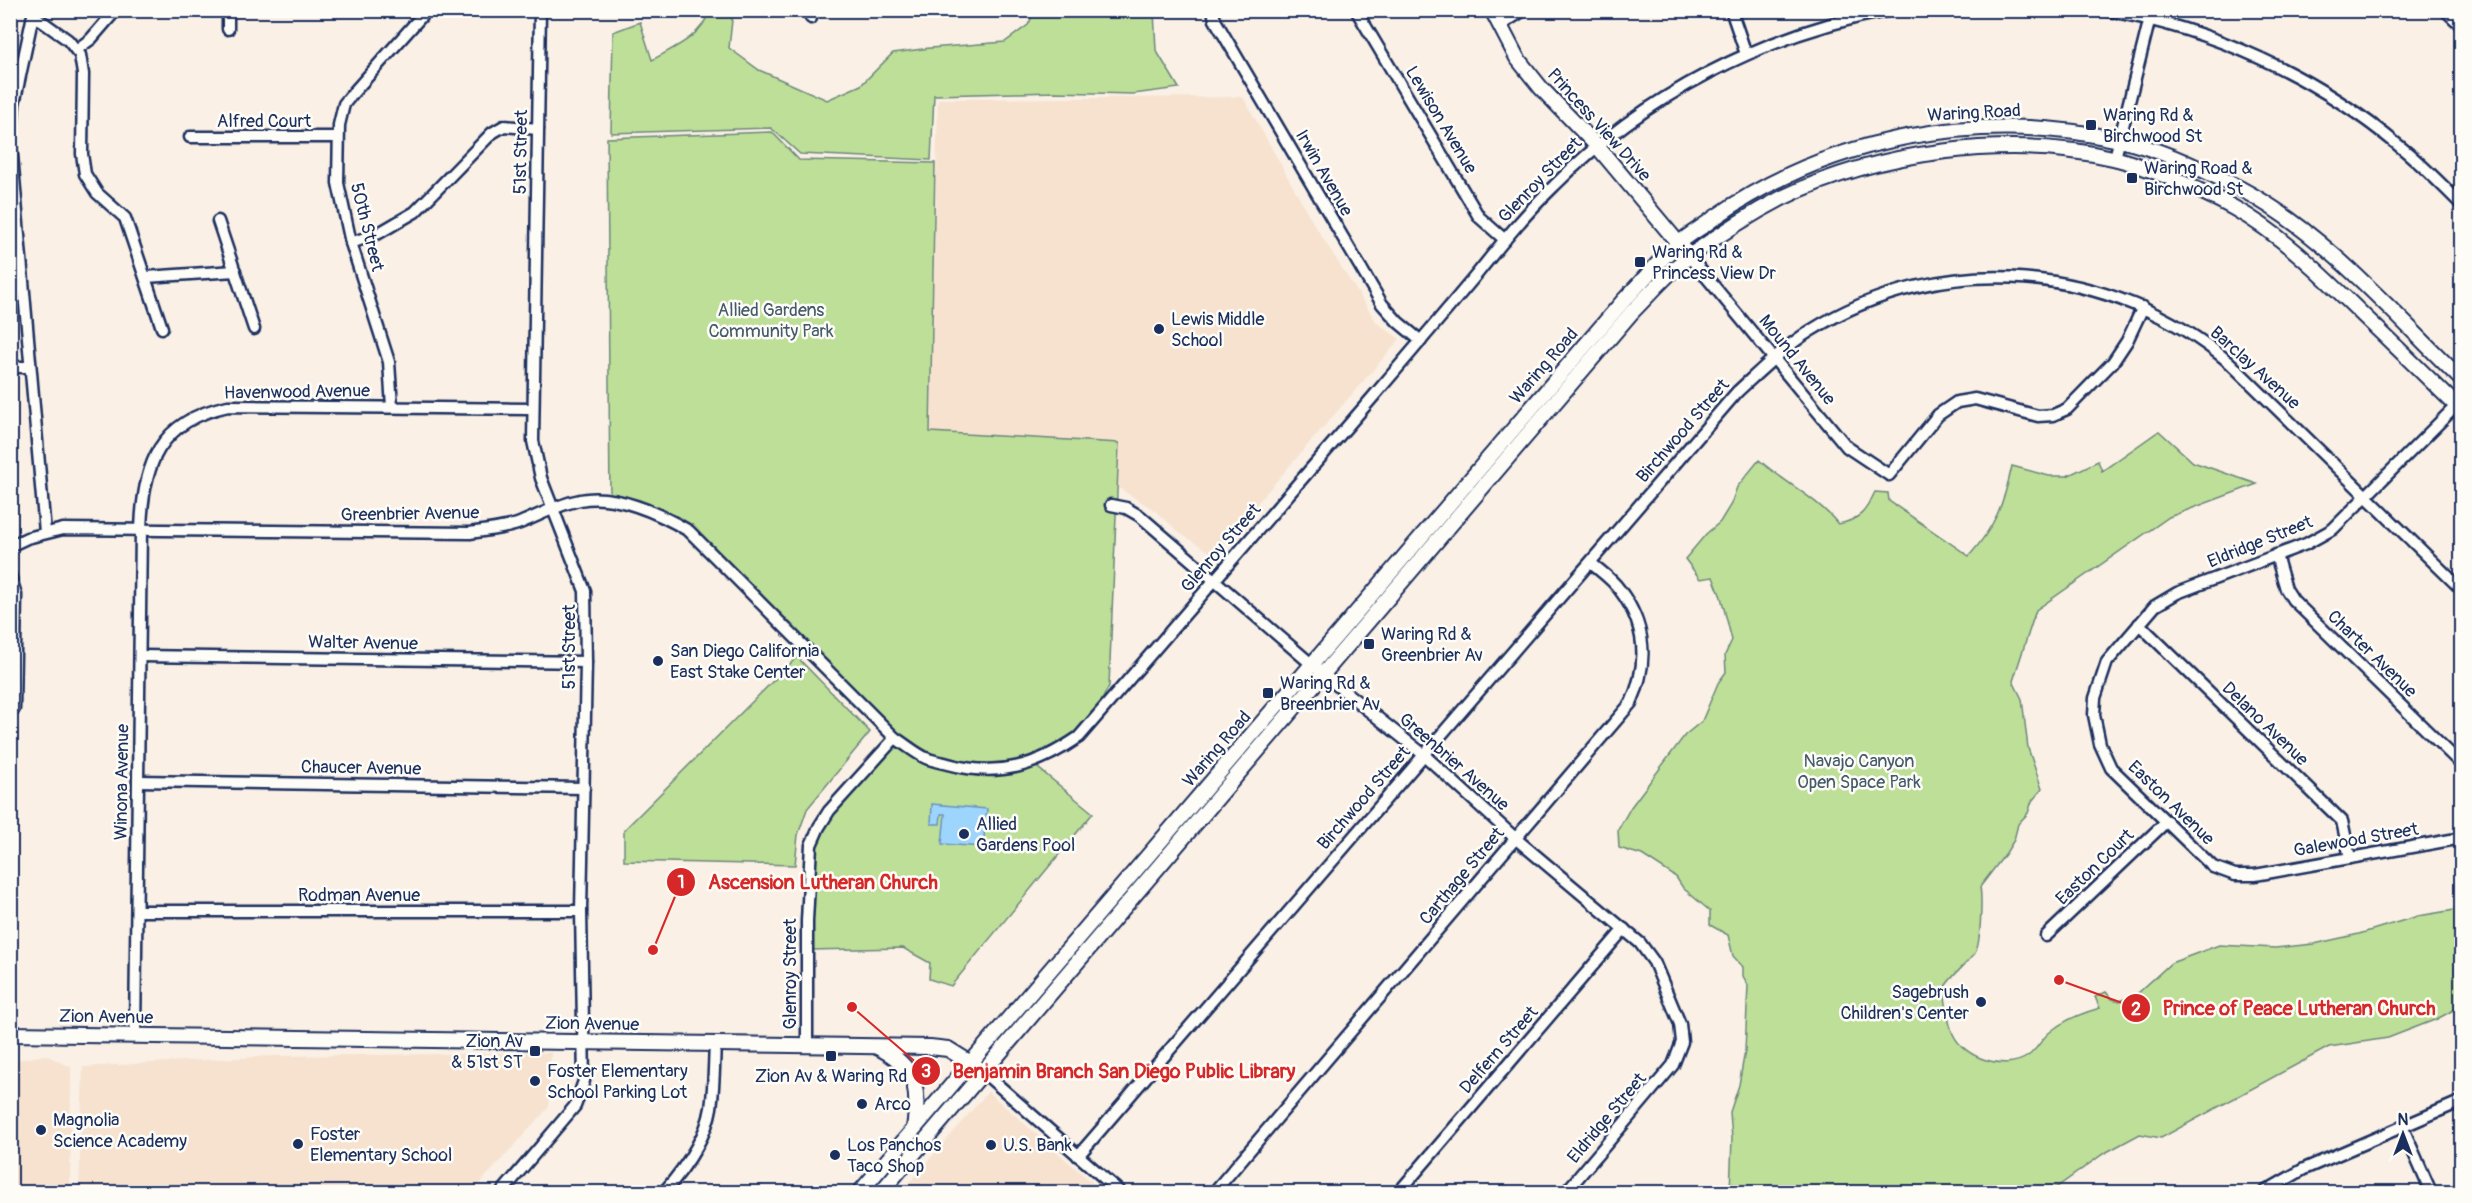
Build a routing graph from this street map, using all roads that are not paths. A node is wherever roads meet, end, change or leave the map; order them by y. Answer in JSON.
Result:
{"nodes":[{"id":1,"x":116,"y":10,"type":"edge"},
{"id":2,"x":228,"y":10,"type":"edge"},
{"id":3,"x":427,"y":10,"type":"edge"},
{"id":4,"x":540,"y":10,"type":"edge"},
{"id":5,"x":1213,"y":10,"type":"edge"},
{"id":6,"x":1356,"y":10,"type":"edge"},
{"id":7,"x":1492,"y":10,"type":"edge"},
{"id":8,"x":1524,"y":10,"type":"edge"},
{"id":9,"x":1731,"y":10,"type":"edge"},
{"id":10,"x":1891,"y":10,"type":"edge"},
{"id":11,"x":2105,"y":10,"type":"edge"},
{"id":12,"x":2445,"y":10,"type":"edge"},
{"id":13,"x":2151,"y":15,"type":"edge"},
{"id":14,"x":1499,"y":26,"type":"junction"},
{"id":15,"x":2462,"y":26,"type":"edge"},
{"id":16,"x":228,"y":29,"type":"dead end"},
{"id":17,"x":76,"y":50,"type":"junction"},
{"id":18,"x":1746,"y":54,"type":"junction"},
{"id":19,"x":538,"y":129,"type":"junction"},
{"id":20,"x":190,"y":137,"type":"dead end"},
{"id":21,"x":338,"y":137,"type":"junction"},
{"id":22,"x":2120,"y":140,"type":"junction"},
{"id":23,"x":1597,"y":146,"type":"junction"},
{"id":24,"x":2115,"y":158,"type":"junction"},
{"id":25,"x":2462,"y":205,"type":"edge"},
{"id":26,"x":218,"y":221,"type":"dead end"},
{"id":27,"x":1505,"y":240,"type":"junction"},
{"id":28,"x":351,"y":243,"type":"junction"},
{"id":29,"x":1678,"y":244,"type":"junction"},
{"id":30,"x":1689,"y":256,"type":"junction"},
{"id":31,"x":235,"y":271,"type":"junction"},
{"id":32,"x":146,"y":277,"type":"junction"},
{"id":33,"x":2143,"y":307,"type":"junction"},
{"id":34,"x":162,"y":328,"type":"dead end"},
{"id":35,"x":254,"y":330,"type":"dead end"},
{"id":36,"x":1421,"y":341,"type":"junction"},
{"id":37,"x":1774,"y":358,"type":"junction"},
{"id":38,"x":10,"y":367,"type":"edge"},
{"id":39,"x":30,"y":367,"type":"junction"},
{"id":40,"x":2462,"y":380,"type":"edge"},
{"id":41,"x":2460,"y":406,"type":"edge"},
{"id":42,"x":392,"y":407,"type":"junction"},
{"id":43,"x":533,"y":409,"type":"junction"},
{"id":44,"x":2367,"y":497,"type":"junction"},
{"id":45,"x":1111,"y":505,"type":"dead end"},
{"id":46,"x":554,"y":508,"type":"junction"},
{"id":47,"x":141,"y":529,"type":"junction"},
{"id":48,"x":45,"y":532,"type":"junction"},
{"id":49,"x":10,"y":546,"type":"edge"},
{"id":50,"x":2276,"y":555,"type":"junction"},
{"id":51,"x":1591,"y":564,"type":"junction"},
{"id":52,"x":10,"y":575,"type":"edge"},
{"id":53,"x":1215,"y":580,"type":"junction"},
{"id":54,"x":2462,"y":590,"type":"edge"},
{"id":55,"x":2139,"y":624,"type":"junction"},
{"id":56,"x":140,"y":656,"type":"junction"},
{"id":57,"x":586,"y":662,"type":"junction"},
{"id":58,"x":1312,"y":665,"type":"junction"},
{"id":59,"x":1324,"y":675,"type":"junction"},
{"id":60,"x":14,"y":709,"type":"dead end"},
{"id":61,"x":895,"y":738,"type":"junction"},
{"id":62,"x":1423,"y":754,"type":"junction"},
{"id":63,"x":2462,"y":765,"type":"edge"},
{"id":64,"x":138,"y":781,"type":"junction"},
{"id":65,"x":584,"y":788,"type":"junction"},
{"id":66,"x":2167,"y":821,"type":"junction"},
{"id":67,"x":1515,"y":838,"type":"junction"},
{"id":68,"x":2462,"y":838,"type":"edge"},
{"id":69,"x":2350,"y":858,"type":"junction"},
{"id":70,"x":2255,"y":875,"type":"joint"},
{"id":71,"x":137,"y":911,"type":"junction"},
{"id":72,"x":581,"y":912,"type":"junction"},
{"id":73,"x":1624,"y":929,"type":"junction"},
{"id":74,"x":2046,"y":936,"type":"dead end"},
{"id":75,"x":10,"y":1034,"type":"edge"},
{"id":76,"x":135,"y":1035,"type":"junction"},
{"id":77,"x":584,"y":1042,"type":"junction"},
{"id":78,"x":715,"y":1043,"type":"junction"},
{"id":79,"x":807,"y":1045,"type":"junction"},
{"id":80,"x":875,"y":1046,"type":"junction"},
{"id":81,"x":972,"y":1062,"type":"junction"},
{"id":82,"x":1673,"y":1065,"type":"joint"},
{"id":83,"x":983,"y":1072,"type":"junction"},
{"id":84,"x":2462,"y":1101,"type":"edge"},
{"id":85,"x":2402,"y":1126,"type":"junction"},
{"id":86,"x":914,"y":1128,"type":"junction"},
{"id":87,"x":1078,"y":1156,"type":"junction"},
{"id":88,"x":2269,"y":1191,"type":"edge"},
{"id":89,"x":502,"y":1192,"type":"edge"},
{"id":90,"x":664,"y":1192,"type":"edge"},
{"id":91,"x":860,"y":1192,"type":"edge"},
{"id":92,"x":881,"y":1192,"type":"edge"},
{"id":93,"x":1120,"y":1192,"type":"edge"},
{"id":94,"x":1214,"y":1192,"type":"edge"},
{"id":95,"x":1399,"y":1192,"type":"edge"},
{"id":96,"x":1566,"y":1192,"type":"edge"},
{"id":97,"x":2431,"y":1192,"type":"edge"}],
"edges":[{"from":1,"to":17,"type":"street"},
{"from":2,"to":16,"type":"street"},
{"from":3,"to":21,"type":"street","name":"50th Street"},
{"from":4,"to":19,"type":"street","name":"51st Street"},
{"from":5,"to":36,"type":"street","name":"Irwin Avenue"},
{"from":6,"to":27,"type":"street","name":"Lewison Avenue"},
{"from":7,"to":14,"type":"main road","name":"Princess View Drive"},
{"from":8,"to":14,"type":"street"},
{"from":9,"to":18,"type":"street"},
{"from":10,"to":18,"type":"street","name":"Glenroy Street"},
{"from":11,"to":13,"type":"street"},
{"from":12,"to":15,"type":"street"},
{"from":13,"to":22,"type":"street"},
{"from":13,"to":25,"type":"street"},
{"from":14,"to":23,"type":"main road","name":"Princess View Drive"},
{"from":17,"to":32,"type":"street"},
{"from":17,"to":39,"type":"street"},
{"from":18,"to":23,"type":"street","name":"Glenroy Street"},
{"from":19,"to":28,"type":"street"},
{"from":19,"to":43,"type":"street","name":"51st Street"},
{"from":20,"to":21,"type":"street","name":"Alfred Court"},
{"from":21,"to":28,"type":"street","name":"50th Street"},
{"from":22,"to":24,"type":"street"},
{"from":22,"to":29,"type":"main road","name":"Waring Road"},
{"from":22,"to":40,"type":"main road","name":"Waring Road"},
{"from":23,"to":27,"type":"street","name":"Glenroy Street"},
{"from":23,"to":29,"type":"main road","name":"Princess View Drive"},
{"from":24,"to":30,"type":"main road","name":"Waring Road"},
{"from":24,"to":41,"type":"main road","name":"Waring Road"},
{"from":26,"to":31,"type":"street"},
{"from":27,"to":36,"type":"street","name":"Glenroy Street"},
{"from":28,"to":42,"type":"street","name":"50th Street"},
{"from":29,"to":30,"type":"main road","name":"Princess View Drive"},
{"from":29,"to":58,"type":"main road","name":"Waring Road"},
{"from":30,"to":37,"type":"street","name":"Mound Avenue"},
{"from":30,"to":59,"type":"main road","name":"Waring Road"},
{"from":31,"to":32,"type":"street"},
{"from":31,"to":35,"type":"street"},
{"from":32,"to":34,"type":"street"},
{"from":33,"to":37,"type":"street","name":"Barclay Avenue"},
{"from":33,"to":37,"type":"street","name":"Mound Avenue"},
{"from":33,"to":44,"type":"street","name":"Barclay Avenue"},
{"from":36,"to":53,"type":"street","name":"Glenroy Street"},
{"from":37,"to":51,"type":"street","name":"Birchwood Street"},
{"from":38,"to":39,"type":"street"},
{"from":39,"to":48,"type":"street"},
{"from":41,"to":44,"type":"street","name":"Eldridge Street"},
{"from":42,"to":43,"type":"street","name":"Havenwood Avenue"},
{"from":42,"to":47,"type":"street","name":"Havenwood Avenue"},
{"from":43,"to":46,"type":"street","name":"51st Street"},
{"from":44,"to":50,"type":"street","name":"Eldridge Street"},
{"from":44,"to":54,"type":"street","name":"Barclay Avenue"},
{"from":45,"to":53,"type":"street","name":"Greenbrier Avenue"},
{"from":46,"to":47,"type":"street","name":"Greenbrier Avenue"},
{"from":46,"to":57,"type":"street","name":"51st Street"},
{"from":46,"to":61,"type":"street","name":"Greenbrier Avenue"},
{"from":47,"to":48,"type":"street","name":"Greenbrier Avenue"},
{"from":47,"to":56,"type":"street","name":"Winona Avenue"},
{"from":48,"to":49,"type":"street","name":"Greenbrier Avenue"},
{"from":50,"to":55,"type":"street","name":"Eldridge Street"},
{"from":50,"to":63,"type":"street","name":"Charter Avenue"},
{"from":51,"to":62,"type":"street","name":"Birchwood Street"},
{"from":51,"to":67,"type":"street","name":"Carthage Street"},
{"from":52,"to":60,"type":"street"},
{"from":53,"to":58,"type":"street","name":"Greenbrier Avenue"},
{"from":53,"to":61,"type":"street","name":"Glenroy Street"},
{"from":55,"to":66,"type":"street","name":"Easton Avenue"},
{"from":55,"to":69,"type":"street","name":"Delano Avenue"},
{"from":56,"to":57,"type":"street","name":"Walter Avenue"},
{"from":56,"to":64,"type":"street","name":"Winona Avenue"},
{"from":57,"to":65,"type":"street","name":"51st Street"},
{"from":58,"to":59,"type":"street","name":"Greenbrier Avenue"},
{"from":58,"to":81,"type":"main road","name":"Waring Road"},
{"from":59,"to":62,"type":"street","name":"Greenbrier Avenue"},
{"from":59,"to":83,"type":"main road","name":"Waring Road"},
{"from":61,"to":79,"type":"street","name":"Glenroy Street"},
{"from":62,"to":67,"type":"street","name":"Greenbrier Avenue"},
{"from":62,"to":87,"type":"street","name":"Birchwood Street"},
{"from":64,"to":65,"type":"street","name":"Chaucer Avenue"},
{"from":64,"to":71,"type":"street","name":"Winona Avenue"},
{"from":65,"to":72,"type":"street","name":"51st Street"},
{"from":66,"to":70,"type":"street","name":"Easton Avenue"},
{"from":66,"to":74,"type":"street","name":"Easton Court"},
{"from":67,"to":73,"type":"street","name":"Greenbrier Avenue"},
{"from":67,"to":94,"type":"street","name":"Carthage Street"},
{"from":68,"to":69,"type":"street","name":"Galewood Street"},
{"from":69,"to":70,"type":"street","name":"Galewood Street"},
{"from":71,"to":72,"type":"street","name":"Rodman Avenue"},
{"from":71,"to":76,"type":"street","name":"Winona Avenue"},
{"from":72,"to":77,"type":"street","name":"51st Street"},
{"from":73,"to":82,"type":"street","name":"Greenbrier Avenue"},
{"from":73,"to":95,"type":"street","name":"Delfern Street"},
{"from":75,"to":76,"type":"main road","name":"Zion Avenue"},
{"from":76,"to":77,"type":"main road","name":"Zion Avenue"},
{"from":77,"to":78,"type":"main road","name":"Zion Avenue"},
{"from":77,"to":89,"type":"street","name":"51st Street"},
{"from":78,"to":79,"type":"main road","name":"Zion Avenue"},
{"from":78,"to":90,"type":"street"},
{"from":79,"to":80,"type":"main road","name":"Zion Avenue"},
{"from":80,"to":81,"type":"main road","name":"Zion Avenue"},
{"from":80,"to":86,"type":"main road"},
{"from":81,"to":83,"type":"main road","name":"Zion Avenue"},
{"from":81,"to":86,"type":"main road","name":"Waring Road"},
{"from":82,"to":96,"type":"street","name":"Eldridge Street"},
{"from":83,"to":87,"type":"street","name":"Zion Avenue"},
{"from":83,"to":92,"type":"main road","name":"Waring Road"},
{"from":84,"to":85,"type":"street"},
{"from":85,"to":88,"type":"street"},
{"from":85,"to":97,"type":"street"},
{"from":86,"to":91,"type":"main road","name":"Waring Road"},
{"from":87,"to":93,"type":"street","name":"Zion Avenue"}]}
